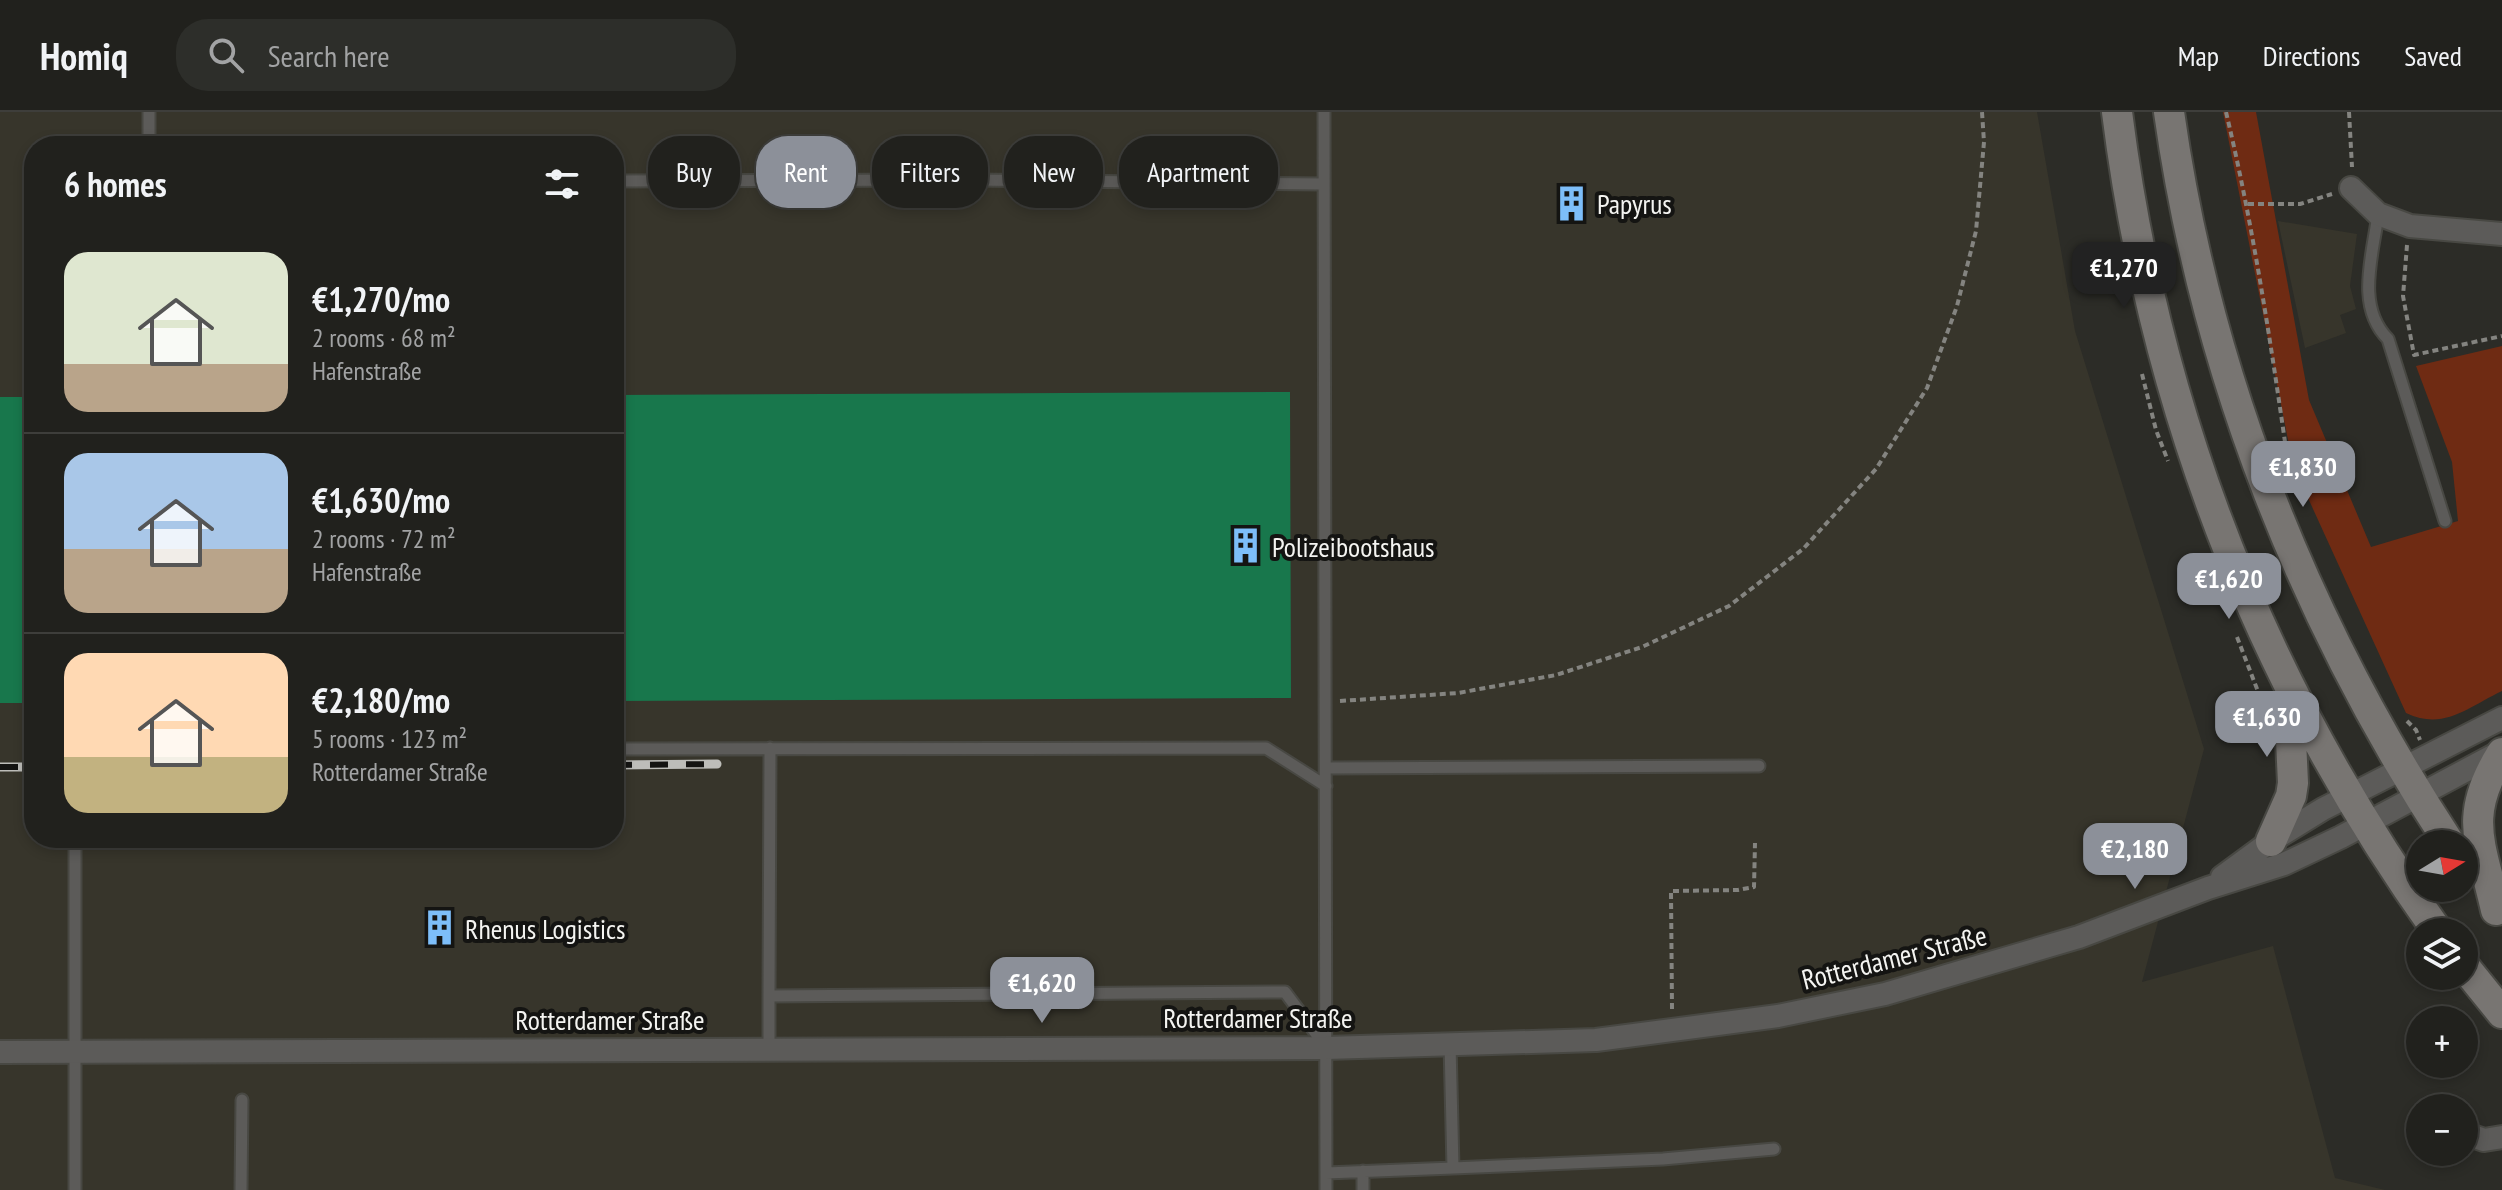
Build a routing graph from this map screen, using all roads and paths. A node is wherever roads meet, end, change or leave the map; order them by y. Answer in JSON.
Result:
{"nodes":[{"id":1,"x":149,"y":112,"type":"edge"},
{"id":2,"x":1324,"y":112,"type":"edge"},
{"id":3,"x":1982,"y":112,"type":"edge"},
{"id":4,"x":2117,"y":112,"type":"edge"},
{"id":5,"x":2169,"y":112,"type":"edge"},
{"id":6,"x":2226,"y":112,"type":"edge"},
{"id":7,"x":2349,"y":112,"type":"edge"},
{"id":8,"x":149,"y":136,"type":"edge"},
{"id":9,"x":624,"y":181,"type":"edge"},
{"id":10,"x":1324,"y":184,"type":"junction"},
{"id":11,"x":2351,"y":188,"type":"junction"},
{"id":12,"x":2248,"y":204,"type":"junction"},
{"id":13,"x":2378,"y":214,"type":"junction"},
{"id":14,"x":2410,"y":226,"type":"junction"},
{"id":15,"x":2502,"y":234,"type":"edge"},
{"id":16,"x":2502,"y":336,"type":"edge"},
{"id":17,"x":2276,"y":444,"type":"dead end"},
{"id":18,"x":2445,"y":521,"type":"dead end"},
{"id":19,"x":2288,"y":683,"type":"junction"},
{"id":20,"x":1326,"y":701,"type":"junction"},
{"id":21,"x":2402,"y":717,"type":"dead end"},
{"id":22,"x":2502,"y":718,"type":"edge"},
{"id":23,"x":770,"y":748,"type":"junction"},
{"id":24,"x":624,"y":749,"type":"edge"},
{"id":25,"x":2502,"y":752,"type":"edge"},
{"id":26,"x":2414,"y":762,"type":"junction"},
{"id":27,"x":1759,"y":766,"type":"dead end"},
{"id":28,"x":1326,"y":768,"type":"junction"},
{"id":29,"x":1326,"y":786,"type":"junction"},
{"id":30,"x":2348,"y":795,"type":"junction"},
{"id":31,"x":2419,"y":796,"type":"junction"},
{"id":32,"x":2366,"y":824,"type":"junction"},
{"id":33,"x":2441,"y":830,"type":"edge"},
{"id":34,"x":2271,"y":841,"type":"junction"},
{"id":35,"x":1755,"y":843,"type":"dead end"},
{"id":36,"x":75,"y":848,"type":"edge"},
{"id":37,"x":2478,"y":885,"type":"edge"},
{"id":38,"x":2208,"y":888,"type":"junction"},
{"id":39,"x":2499,"y":914,"type":"edge"},
{"id":40,"x":2429,"y":918,"type":"edge"},
{"id":41,"x":2478,"y":983,"type":"edge"},
{"id":42,"x":769,"y":996,"type":"junction"},
{"id":43,"x":2502,"y":1013,"type":"edge"},
{"id":44,"x":1672,"y":1031,"type":"junction"},
{"id":45,"x":1450,"y":1044,"type":"junction"},
{"id":46,"x":769,"y":1048,"type":"junction"},
{"id":47,"x":1326,"y":1048,"type":"junction"},
{"id":48,"x":0,"y":1052,"type":"edge"},
{"id":49,"x":76,"y":1053,"type":"junction"},
{"id":50,"x":242,"y":1100,"type":"dead end"},
{"id":51,"x":2502,"y":1137,"type":"edge"},
{"id":52,"x":2478,"y":1138,"type":"edge"},
{"id":53,"x":1774,"y":1149,"type":"dead end"},
{"id":54,"x":1453,"y":1168,"type":"junction"},
{"id":55,"x":1363,"y":1171,"type":"junction"},
{"id":56,"x":1326,"y":1173,"type":"junction"},
{"id":57,"x":75,"y":1190,"type":"edge"},
{"id":58,"x":241,"y":1190,"type":"edge"},
{"id":59,"x":1326,"y":1190,"type":"edge"},
{"id":60,"x":1363,"y":1190,"type":"edge"}],
"edges":[{"from":1,"to":8,"type":"lane"},
{"from":2,"to":10,"type":"lane"},
{"from":3,"to":20,"type":"path"},
{"from":4,"to":19,"type":"main road"},
{"from":5,"to":26,"type":"main road"},
{"from":6,"to":12,"type":"path"},
{"from":7,"to":11,"type":"path"},
{"from":9,"to":10,"type":"lane"},
{"from":10,"to":20,"type":"lane"},
{"from":11,"to":12,"type":"path"},
{"from":11,"to":13,"type":"street"},
{"from":12,"to":17,"type":"path"},
{"from":13,"to":14,"type":"street"},
{"from":13,"to":18,"type":"lane"},
{"from":14,"to":15,"type":"street"},
{"from":14,"to":16,"type":"path"},
{"from":19,"to":30,"type":"main road"},
{"from":19,"to":34,"type":"main road"},
{"from":20,"to":28,"type":"lane"},
{"from":21,"to":26,"type":"path"},
{"from":22,"to":26,"type":"street","name":"Rotterdamer Straße"},
{"from":23,"to":24,"type":"lane"},
{"from":23,"to":29,"type":"lane"},
{"from":23,"to":42,"type":"lane"},
{"from":25,"to":31,"type":"street","name":"Rotterdamer Straße"},
{"from":25,"to":39,"type":"main road"},
{"from":26,"to":30,"type":"street","name":"Rotterdamer Straße"},
{"from":26,"to":31,"type":"main road"},
{"from":27,"to":28,"type":"lane"},
{"from":28,"to":29,"type":"lane"},
{"from":29,"to":47,"type":"lane"},
{"from":30,"to":32,"type":"main road"},
{"from":30,"to":34,"type":"street","name":"Rotterdamer Straße"},
{"from":31,"to":32,"type":"street","name":"Rotterdamer Straße"},
{"from":31,"to":33,"type":"main road"},
{"from":32,"to":38,"type":"street","name":"Rotterdamer Straße"},
{"from":32,"to":40,"type":"main road"},
{"from":34,"to":38,"type":"street","name":"Rotterdamer Straße"},
{"from":35,"to":44,"type":"path"},
{"from":36,"to":49,"type":"lane"},
{"from":37,"to":39,"type":"main road"},
{"from":38,"to":44,"type":"street","name":"Rotterdamer Straße"},
{"from":41,"to":43,"type":"main road"},
{"from":42,"to":46,"type":"lane"},
{"from":42,"to":47,"type":"lane"},
{"from":44,"to":45,"type":"street","name":"Rotterdamer Straße"},
{"from":45,"to":47,"type":"street","name":"Rotterdamer Straße"},
{"from":45,"to":54,"type":"lane"},
{"from":46,"to":47,"type":"street","name":"Rotterdamer Straße"},
{"from":46,"to":49,"type":"street","name":"Rotterdamer Straße"},
{"from":47,"to":56,"type":"lane"},
{"from":48,"to":49,"type":"street","name":"Rotterdamer Straße"},
{"from":49,"to":57,"type":"lane"},
{"from":50,"to":58,"type":"lane"},
{"from":51,"to":52,"type":"street"},
{"from":53,"to":54,"type":"lane"},
{"from":54,"to":55,"type":"lane"},
{"from":55,"to":56,"type":"lane"},
{"from":55,"to":60,"type":"lane"},
{"from":56,"to":59,"type":"lane"}]}
